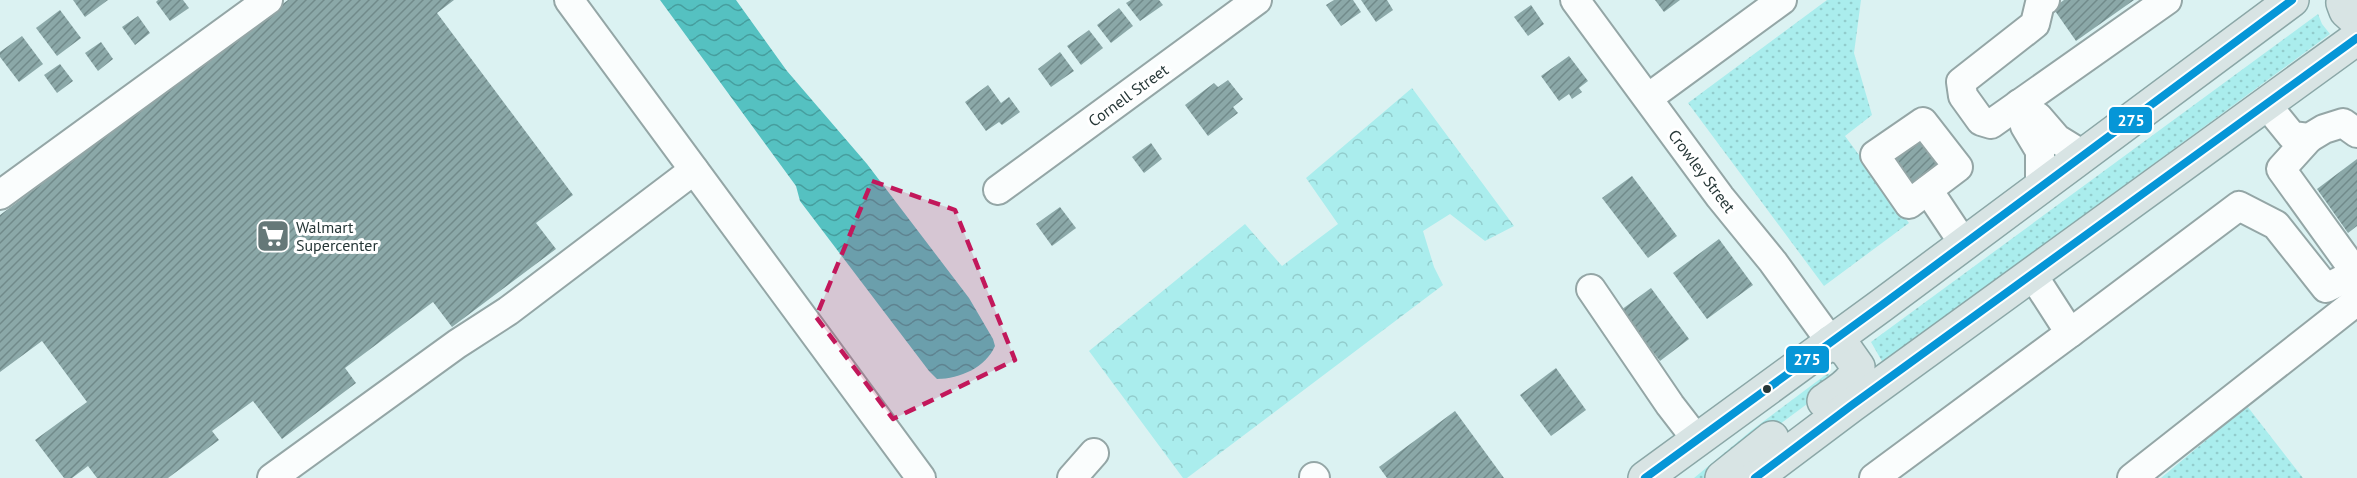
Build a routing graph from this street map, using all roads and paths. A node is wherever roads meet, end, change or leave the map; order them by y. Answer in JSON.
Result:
{"nodes":[{"id":1,"x":268,"y":0,"type":"edge"},
{"id":2,"x":569,"y":0,"type":"edge"},
{"id":3,"x":1257,"y":0,"type":"edge"},
{"id":4,"x":1575,"y":0,"type":"edge"},
{"id":5,"x":1782,"y":0,"type":"edge"},
{"id":6,"x":2045,"y":0,"type":"edge"},
{"id":7,"x":2167,"y":0,"type":"edge"},
{"id":8,"x":2292,"y":0,"type":"edge"},
{"id":9,"x":2345,"y":0,"type":"edge"},
{"id":10,"x":2357,"y":21,"type":"edge"},
{"id":11,"x":2357,"y":38,"type":"edge"},
{"id":12,"x":1648,"y":98,"type":"junction"},
{"id":13,"x":2019,"y":104,"type":"junction"},
{"id":14,"x":2266,"y":104,"type":"junction"},
{"id":15,"x":2357,"y":133,"type":"edge"},
{"id":16,"x":2309,"y":138,"type":"junction"},
{"id":17,"x":2084,"y":155,"type":"junction"},
{"id":18,"x":694,"y":170,"type":"junction"},
{"id":19,"x":2040,"y":188,"type":"junction"},
{"id":20,"x":998,"y":190,"type":"dead end"},
{"id":21,"x":1928,"y":190,"type":"dead end"},
{"id":22,"x":0,"y":195,"type":"edge"},
{"id":23,"x":1964,"y":244,"type":"junction"},
{"id":24,"x":2032,"y":274,"type":"junction"},
{"id":25,"x":2356,"y":283,"type":"edge"},
{"id":26,"x":1591,"y":289,"type":"dead end"},
{"id":27,"x":2070,"y":333,"type":"junction"},
{"id":28,"x":1831,"y":342,"type":"junction"},
{"id":29,"x":1710,"y":430,"type":"junction"},
{"id":30,"x":1094,"y":453,"type":"dead end"},
{"id":31,"x":272,"y":478,"type":"edge"},
{"id":32,"x":921,"y":478,"type":"edge"},
{"id":33,"x":1072,"y":478,"type":"edge"},
{"id":34,"x":1645,"y":478,"type":"edge"},
{"id":35,"x":1681,"y":478,"type":"edge"},
{"id":36,"x":1722,"y":478,"type":"edge"},
{"id":37,"x":1755,"y":478,"type":"edge"},
{"id":38,"x":1874,"y":478,"type":"edge"},
{"id":39,"x":2133,"y":478,"type":"edge"}],
"edges":[{"from":1,"to":22,"type":"street"},
{"from":2,"to":18,"type":"street"},
{"from":3,"to":20,"type":"street","name":"Cornell Street"},
{"from":4,"to":12,"type":"street","name":"Crowley Street"},
{"from":5,"to":12,"type":"street"},
{"from":6,"to":13,"type":"street"},
{"from":7,"to":13,"type":"street"},
{"from":8,"to":17,"type":"main road"},
{"from":9,"to":10,"type":"main road"},
{"from":11,"to":14,"type":"main road"},
{"from":12,"to":28,"type":"street","name":"Crowley Street"},
{"from":13,"to":17,"type":"street"},
{"from":13,"to":19,"type":"street"},
{"from":14,"to":16,"type":"street"},
{"from":14,"to":24,"type":"main road"},
{"from":15,"to":16,"type":"street"},
{"from":16,"to":25,"type":"street"},
{"from":17,"to":19,"type":"main road"},
{"from":18,"to":31,"type":"street"},
{"from":18,"to":32,"type":"street"},
{"from":19,"to":23,"type":"main road"},
{"from":21,"to":23,"type":"street"},
{"from":23,"to":28,"type":"main road"},
{"from":24,"to":27,"type":"street"},
{"from":24,"to":37,"type":"main road"},
{"from":25,"to":27,"type":"street"},
{"from":25,"to":39,"type":"street"},
{"from":26,"to":29,"type":"street"},
{"from":27,"to":38,"type":"street"},
{"from":28,"to":29,"type":"main road"},
{"from":28,"to":36,"type":"main road"},
{"from":29,"to":34,"type":"main road"},
{"from":29,"to":35,"type":"main road"},
{"from":30,"to":33,"type":"street"}]}
